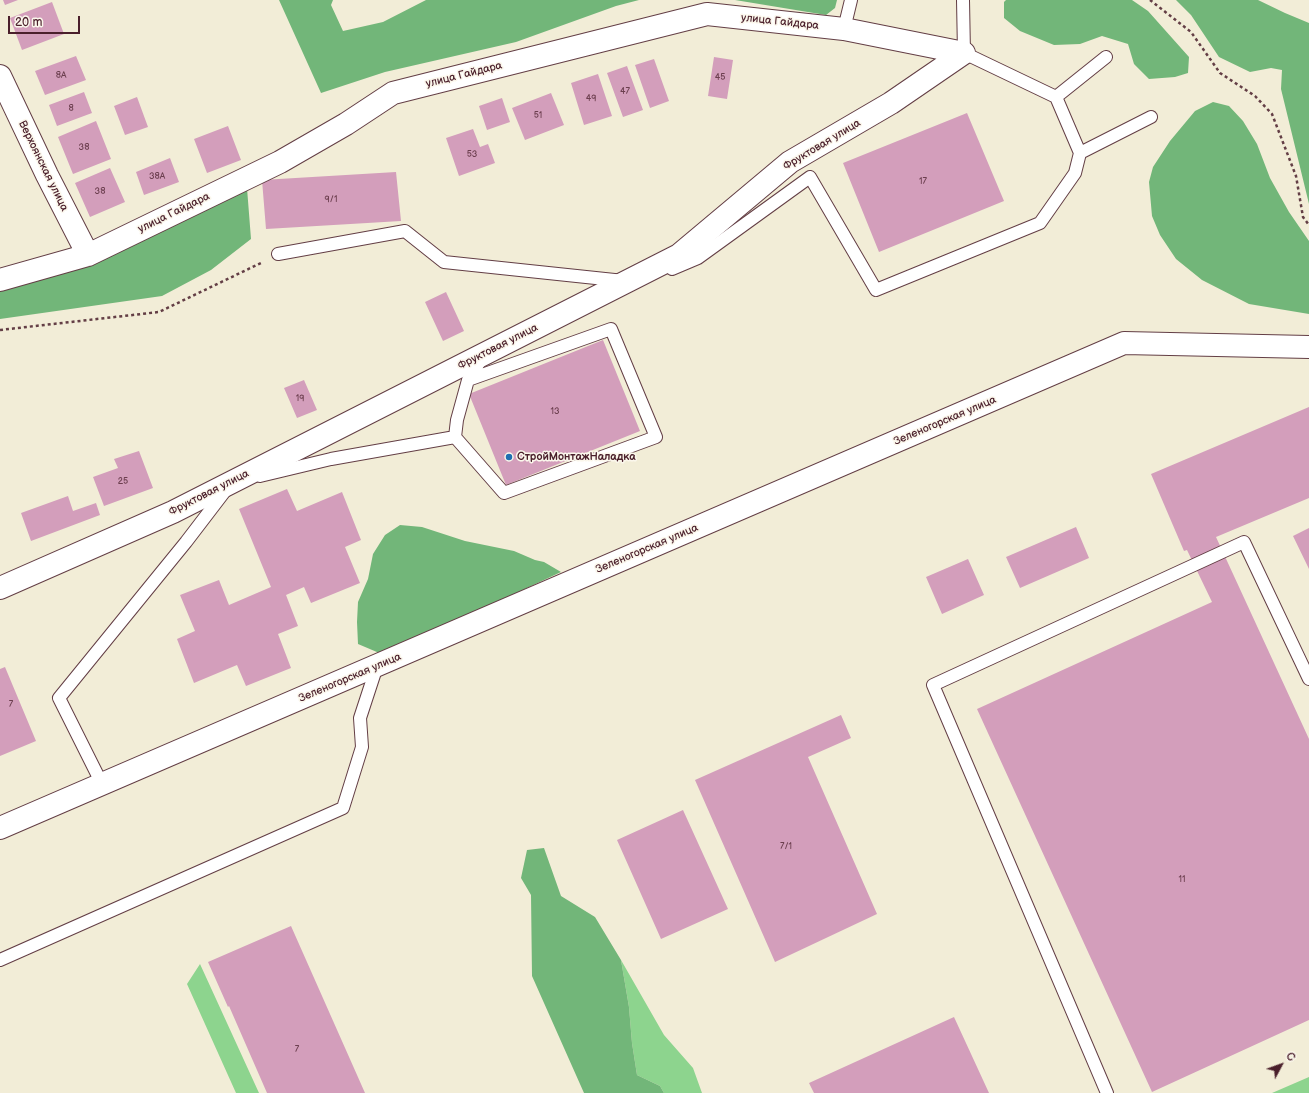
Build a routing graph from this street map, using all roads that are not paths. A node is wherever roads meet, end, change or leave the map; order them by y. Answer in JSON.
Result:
{"nodes":[{"id":1,"x":851,"y":0,"type":"edge"},
{"id":2,"x":963,"y":0,"type":"edge"},
{"id":3,"x":844,"y":28,"type":"junction"},
{"id":4,"x":964,"y":53,"type":"junction"},
{"id":5,"x":1106,"y":57,"type":"dead end"},
{"id":6,"x":0,"y":76,"type":"edge"},
{"id":7,"x":1056,"y":97,"type":"junction"},
{"id":8,"x":1151,"y":117,"type":"dead end"},
{"id":9,"x":1080,"y":153,"type":"junction"},
{"id":10,"x":278,"y":254,"type":"road end"},
{"id":11,"x":88,"y":255,"type":"junction"},
{"id":12,"x":0,"y":280,"type":"edge"},
{"id":13,"x":627,"y":281,"type":"junction"},
{"id":14,"x":1309,"y":347,"type":"edge"},
{"id":15,"x":486,"y":353,"type":"junction"},
{"id":16,"x":468,"y":380,"type":"junction"},
{"id":17,"x":455,"y":437,"type":"junction"},
{"id":18,"x":231,"y":483,"type":"junction"},
{"id":19,"x":0,"y":588,"type":"edge"},
{"id":20,"x":377,"y":666,"type":"junction"},
{"id":21,"x":1309,"y":679,"type":"edge"},
{"id":22,"x":102,"y":784,"type":"junction"},
{"id":23,"x":0,"y":828,"type":"edge"},
{"id":24,"x":0,"y":960,"type":"edge"},
{"id":25,"x":1107,"y":1093,"type":"edge"}],
"edges":[{"from":1,"to":3,"type":"lane"},
{"from":2,"to":4,"type":"lane"},
{"from":3,"to":4,"type":"street","name":"улица Гайдара"},
{"from":3,"to":11,"type":"street","name":"улица Гайдара"},
{"from":4,"to":7,"type":"lane"},
{"from":4,"to":13,"type":"street","name":"Фруктовая улица"},
{"from":5,"to":7,"type":"lane"},
{"from":6,"to":11,"type":"street","name":"Верхоянская улица"},
{"from":7,"to":9,"type":"lane"},
{"from":8,"to":9,"type":"lane"},
{"from":9,"to":15,"type":"lane"},
{"from":10,"to":13,"type":"lane"},
{"from":11,"to":12,"type":"street","name":"улица Гайдара"},
{"from":13,"to":15,"type":"street","name":"Фруктовая улица"},
{"from":14,"to":20,"type":"street","name":"Зеленогорская улица"},
{"from":15,"to":16,"type":"lane"},
{"from":15,"to":18,"type":"street","name":"Фруктовая улица"},
{"from":16,"to":17,"type":"lane"},
{"from":16,"to":17,"type":"lane"},
{"from":17,"to":18,"type":"lane"},
{"from":18,"to":19,"type":"street","name":"Фруктовая улица"},
{"from":18,"to":22,"type":"lane"},
{"from":20,"to":22,"type":"street","name":"Зеленогорская улица"},
{"from":20,"to":24,"type":"lane"},
{"from":21,"to":25,"type":"lane"},
{"from":22,"to":23,"type":"street","name":"Зеленогорская улица"}]}
